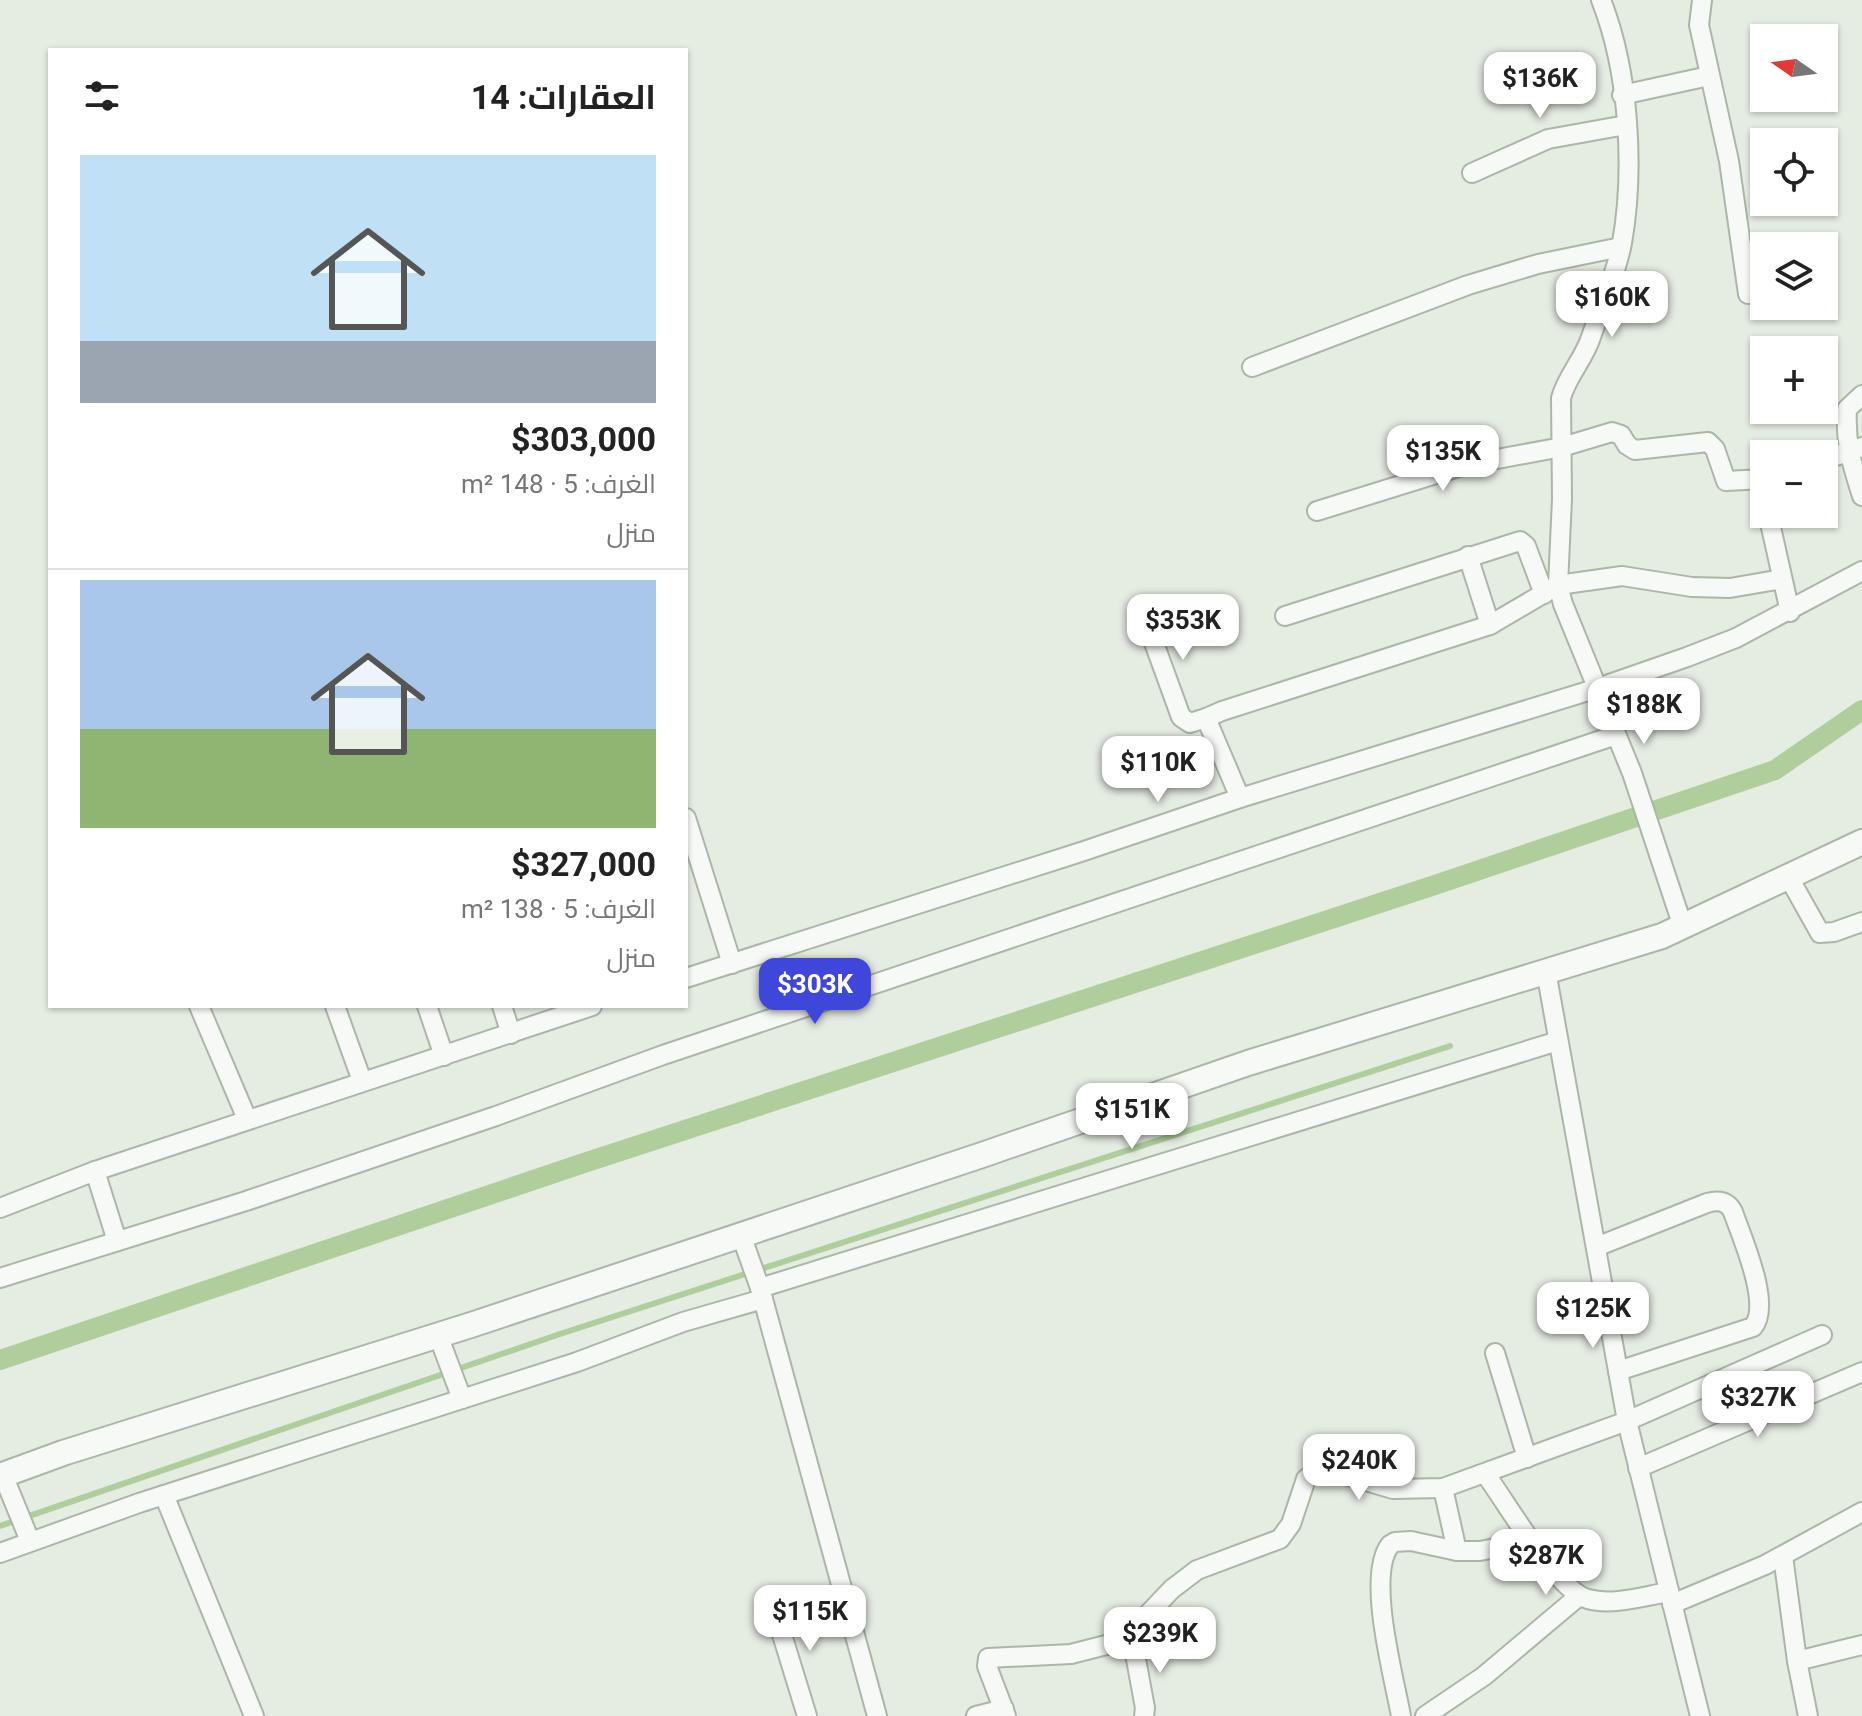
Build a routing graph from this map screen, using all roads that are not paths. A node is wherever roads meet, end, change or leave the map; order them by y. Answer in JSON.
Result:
{"nodes":[{"id":1,"x":1601,"y":0,"type":"edge"},
{"id":2,"x":1702,"y":0,"type":"edge"},
{"id":3,"x":1709,"y":76,"type":"junction"},
{"id":4,"x":1622,"y":95,"type":"junction"},
{"id":5,"x":1626,"y":125,"type":"junction"},
{"id":6,"x":1472,"y":173,"type":"dead end"},
{"id":7,"x":1621,"y":247,"type":"junction"},
{"id":8,"x":1748,"y":294,"type":"dead end"},
{"id":9,"x":1252,"y":367,"type":"dead end"},
{"id":10,"x":1862,"y":395,"type":"edge"},
{"id":11,"x":1562,"y":447,"type":"junction"},
{"id":12,"x":1855,"y":450,"type":"edge"},
{"id":13,"x":1750,"y":484,"type":"edge"},
{"id":14,"x":1862,"y":496,"type":"edge"},
{"id":15,"x":1317,"y":511,"type":"dead end"},
{"id":16,"x":1771,"y":528,"type":"edge"},
{"id":17,"x":1468,"y":556,"type":"junction"},
{"id":18,"x":1862,"y":571,"type":"edge"},
{"id":19,"x":1782,"y":579,"type":"junction"},
{"id":20,"x":1551,"y":590,"type":"junction"},
{"id":21,"x":1790,"y":612,"type":"junction"},
{"id":22,"x":1285,"y":616,"type":"dead end"},
{"id":23,"x":1490,"y":625,"type":"junction"},
{"id":24,"x":1149,"y":629,"type":"dead end"},
{"id":25,"x":1598,"y":688,"type":"junction"},
{"id":26,"x":1206,"y":718,"type":"junction"},
{"id":27,"x":1616,"y":735,"type":"junction"},
{"id":28,"x":1240,"y":798,"type":"junction"},
{"id":29,"x":688,"y":824,"type":"edge"},
{"id":30,"x":1862,"y":842,"type":"edge"},
{"id":31,"x":1788,"y":876,"type":"junction"},
{"id":32,"x":1862,"y":922,"type":"edge"},
{"id":33,"x":1683,"y":927,"type":"junction"},
{"id":34,"x":732,"y":964,"type":"junction"},
{"id":35,"x":1546,"y":971,"type":"junction"},
{"id":36,"x":688,"y":977,"type":"edge"},
{"id":37,"x":200,"y":1008,"type":"edge"},
{"id":38,"x":336,"y":1008,"type":"edge"},
{"id":39,"x":428,"y":1008,"type":"edge"},
{"id":40,"x":503,"y":1008,"type":"edge"},
{"id":41,"x":583,"y":1008,"type":"edge"},
{"id":42,"x":511,"y":1034,"type":"junction"},
{"id":43,"x":1558,"y":1041,"type":"junction"},
{"id":44,"x":444,"y":1056,"type":"junction"},
{"id":45,"x":362,"y":1081,"type":"junction"},
{"id":46,"x":247,"y":1119,"type":"junction"},
{"id":47,"x":95,"y":1171,"type":"junction"},
{"id":48,"x":0,"y":1208,"type":"edge"},
{"id":49,"x":741,"y":1235,"type":"junction"},
{"id":50,"x":117,"y":1241,"type":"junction"},
{"id":51,"x":1596,"y":1247,"type":"junction"},
{"id":52,"x":0,"y":1278,"type":"edge"},
{"id":53,"x":762,"y":1293,"type":"junction"},
{"id":54,"x":1822,"y":1335,"type":"dead end"},
{"id":55,"x":443,"y":1346,"type":"junction"},
{"id":56,"x":1495,"y":1353,"type":"dead end"},
{"id":57,"x":1618,"y":1371,"type":"junction"},
{"id":58,"x":1862,"y":1372,"type":"edge"},
{"id":59,"x":460,"y":1393,"type":"junction"},
{"id":60,"x":1627,"y":1421,"type":"junction"},
{"id":61,"x":1527,"y":1458,"type":"junction"},
{"id":62,"x":1638,"y":1468,"type":"junction"},
{"id":63,"x":1486,"y":1475,"type":"junction"},
{"id":64,"x":1,"y":1476,"type":"edge"},
{"id":65,"x":1443,"y":1488,"type":"junction"},
{"id":66,"x":164,"y":1495,"type":"junction"},
{"id":67,"x":1862,"y":1512,"type":"edge"},
{"id":68,"x":30,"y":1541,"type":"junction"},
{"id":69,"x":1532,"y":1541,"type":"junction"},
{"id":70,"x":1457,"y":1551,"type":"junction"},
{"id":71,"x":0,"y":1553,"type":"edge"},
{"id":72,"x":1783,"y":1556,"type":"junction"},
{"id":73,"x":1579,"y":1596,"type":"junction"},
{"id":74,"x":1670,"y":1598,"type":"junction"},
{"id":75,"x":772,"y":1602,"type":"dead end"},
{"id":76,"x":1131,"y":1632,"type":"junction"},
{"id":77,"x":1862,"y":1645,"type":"edge"},
{"id":78,"x":1797,"y":1661,"type":"junction"},
{"id":79,"x":1005,"y":1712,"type":"edge"},
{"id":80,"x":254,"y":1716,"type":"edge"},
{"id":81,"x":807,"y":1716,"type":"edge"},
{"id":82,"x":877,"y":1716,"type":"edge"},
{"id":83,"x":976,"y":1716,"type":"edge"},
{"id":84,"x":1144,"y":1716,"type":"edge"},
{"id":85,"x":1401,"y":1716,"type":"edge"},
{"id":86,"x":1425,"y":1716,"type":"edge"},
{"id":87,"x":1700,"y":1716,"type":"edge"},
{"id":88,"x":1808,"y":1716,"type":"edge"}],
"edges":[{"from":1,"to":4,"type":"street"},
{"from":2,"to":3,"type":"street"},
{"from":3,"to":4,"type":"street"},
{"from":3,"to":8,"type":"street"},
{"from":4,"to":5,"type":"street"},
{"from":5,"to":6,"type":"street"},
{"from":5,"to":7,"type":"street"},
{"from":7,"to":9,"type":"street"},
{"from":7,"to":11,"type":"street"},
{"from":10,"to":12,"type":"street"},
{"from":11,"to":13,"type":"street"},
{"from":11,"to":15,"type":"street"},
{"from":11,"to":20,"type":"street"},
{"from":12,"to":14,"type":"street"},
{"from":16,"to":19,"type":"street"},
{"from":17,"to":20,"type":"street"},
{"from":17,"to":22,"type":"street"},
{"from":17,"to":23,"type":"street"},
{"from":18,"to":21,"type":"street"},
{"from":19,"to":20,"type":"street"},
{"from":19,"to":21,"type":"street"},
{"from":20,"to":23,"type":"street"},
{"from":20,"to":25,"type":"street"},
{"from":21,"to":25,"type":"street"},
{"from":23,"to":26,"type":"street"},
{"from":24,"to":26,"type":"street"},
{"from":25,"to":27,"type":"street"},
{"from":25,"to":28,"type":"street"},
{"from":26,"to":28,"type":"street"},
{"from":27,"to":33,"type":"street"},
{"from":27,"to":50,"type":"street"},
{"from":28,"to":34,"type":"street"},
{"from":29,"to":34,"type":"street"},
{"from":30,"to":31,"type":"street"},
{"from":31,"to":32,"type":"street"},
{"from":31,"to":33,"type":"street"},
{"from":33,"to":35,"type":"street"},
{"from":34,"to":36,"type":"street"},
{"from":35,"to":43,"type":"street"},
{"from":35,"to":49,"type":"street"},
{"from":37,"to":46,"type":"street"},
{"from":38,"to":45,"type":"street"},
{"from":39,"to":44,"type":"street"},
{"from":40,"to":42,"type":"street"},
{"from":41,"to":42,"type":"street"},
{"from":42,"to":44,"type":"street"},
{"from":43,"to":51,"type":"street"},
{"from":43,"to":53,"type":"street"},
{"from":44,"to":45,"type":"street"},
{"from":45,"to":46,"type":"street"},
{"from":46,"to":47,"type":"street"},
{"from":47,"to":48,"type":"street"},
{"from":47,"to":50,"type":"street"},
{"from":49,"to":53,"type":"street"},
{"from":49,"to":55,"type":"street"},
{"from":50,"to":52,"type":"street"},
{"from":51,"to":57,"type":"street"},
{"from":51,"to":57,"type":"street"},
{"from":53,"to":59,"type":"street"},
{"from":53,"to":82,"type":"street"},
{"from":54,"to":60,"type":"street"},
{"from":55,"to":59,"type":"street"},
{"from":55,"to":64,"type":"street"},
{"from":56,"to":61,"type":"street"},
{"from":57,"to":60,"type":"street"},
{"from":58,"to":62,"type":"street"},
{"from":59,"to":66,"type":"street"},
{"from":60,"to":61,"type":"street"},
{"from":60,"to":62,"type":"street"},
{"from":61,"to":63,"type":"street"},
{"from":62,"to":74,"type":"street"},
{"from":63,"to":65,"type":"street"},
{"from":63,"to":69,"type":"street"},
{"from":64,"to":68,"type":"street"},
{"from":65,"to":70,"type":"street"},
{"from":65,"to":76,"type":"street"},
{"from":66,"to":68,"type":"street"},
{"from":66,"to":80,"type":"street"},
{"from":67,"to":72,"type":"street"},
{"from":68,"to":71,"type":"street"},
{"from":69,"to":70,"type":"street"},
{"from":69,"to":73,"type":"street"},
{"from":70,"to":85,"type":"street"},
{"from":72,"to":74,"type":"street"},
{"from":72,"to":78,"type":"street"},
{"from":73,"to":74,"type":"street"},
{"from":73,"to":86,"type":"street"},
{"from":74,"to":87,"type":"street"},
{"from":75,"to":81,"type":"street"},
{"from":76,"to":79,"type":"street"},
{"from":76,"to":84,"type":"street"},
{"from":77,"to":78,"type":"street"},
{"from":78,"to":88,"type":"street"},
{"from":79,"to":83,"type":"street"}]}
